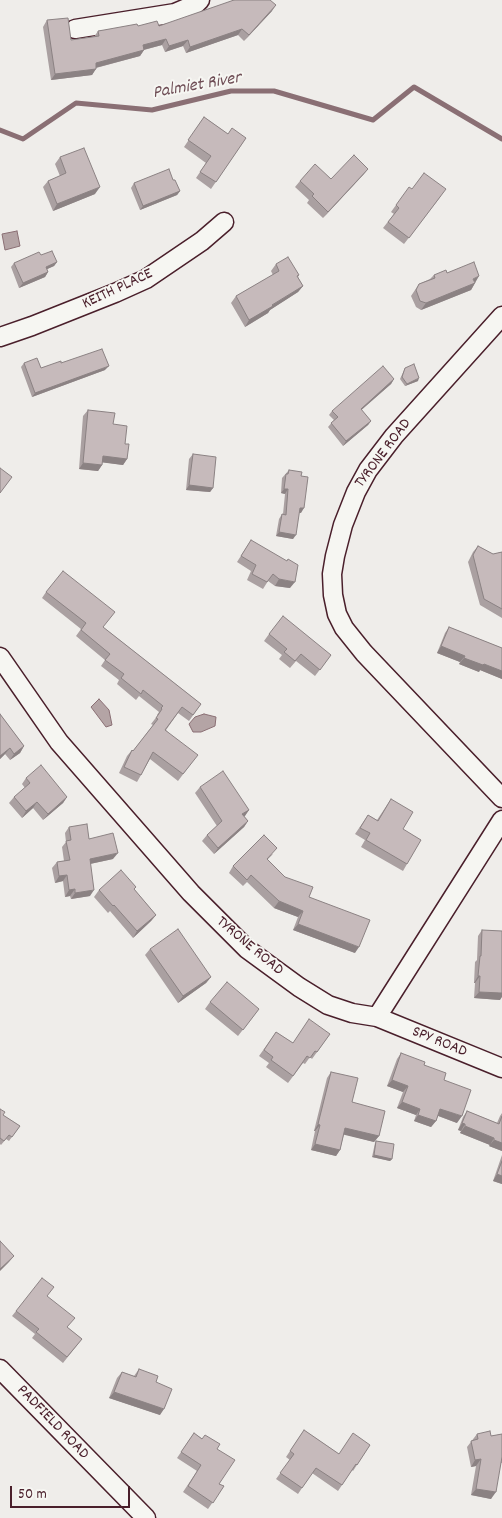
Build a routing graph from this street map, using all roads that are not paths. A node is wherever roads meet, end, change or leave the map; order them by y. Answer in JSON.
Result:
{"nodes":[{"id":1,"x":200,"y":0,"type":"edge"},
{"id":2,"x":75,"y":29,"type":"dead end"},
{"id":3,"x":224,"y":222,"type":"dead end"},
{"id":4,"x":502,"y":316,"type":"edge"},
{"id":5,"x":0,"y":337,"type":"edge"},
{"id":6,"x":0,"y":657,"type":"edge"},
{"id":7,"x":502,"y":798,"type":"edge"},
{"id":8,"x":502,"y":820,"type":"edge"},
{"id":9,"x":377,"y":1018,"type":"junction"},
{"id":10,"x":502,"y":1068,"type":"edge"},
{"id":11,"x":0,"y":1369,"type":"edge"},
{"id":12,"x":146,"y":1518,"type":"edge"}],
"edges":[{"from":1,"to":2,"type":"street"},
{"from":3,"to":5,"type":"street","name":"KEITH PLACE"},
{"from":4,"to":7,"type":"street","name":"TYRONE ROAD"},
{"from":6,"to":9,"type":"street","name":"TYRONE ROAD"},
{"from":8,"to":9,"type":"street"},
{"from":9,"to":10,"type":"street","name":"SPY ROAD"},
{"from":11,"to":12,"type":"street","name":"PADFIELD ROAD"}]}
